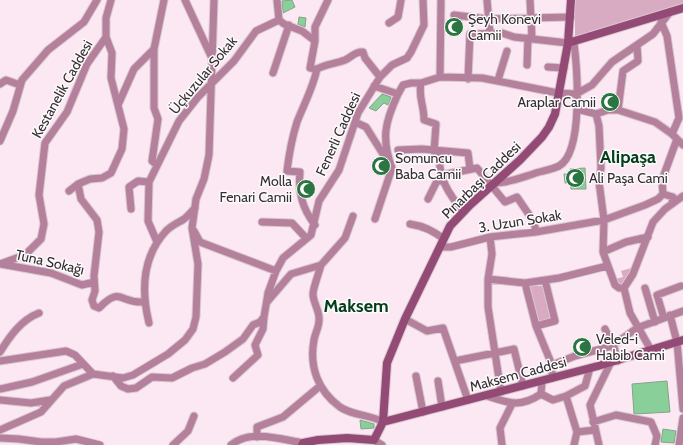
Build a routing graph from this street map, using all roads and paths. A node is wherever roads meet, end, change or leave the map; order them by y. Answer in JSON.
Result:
{"nodes":[{"id":1,"x":97,"y":0,"type":"edge"},
{"id":2,"x":111,"y":0,"type":"edge"},
{"id":3,"x":164,"y":0,"type":"edge"},
{"id":4,"x":185,"y":0,"type":"edge"},
{"id":5,"x":214,"y":0,"type":"edge"},
{"id":6,"x":277,"y":0,"type":"edge"},
{"id":7,"x":328,"y":0,"type":"edge"},
{"id":8,"x":401,"y":0,"type":"edge"},
{"id":9,"x":423,"y":0,"type":"edge"},
{"id":10,"x":441,"y":0,"type":"edge"},
{"id":11,"x":487,"y":0,"type":"edge"},
{"id":12,"x":530,"y":0,"type":"edge"},
{"id":13,"x":571,"y":0,"type":"edge"},
{"id":14,"x":683,"y":8,"type":"edge"},
{"id":15,"x":670,"y":12,"type":"junction"},
{"id":16,"x":454,"y":15,"type":"dead end"},
{"id":17,"x":657,"y":16,"type":"junction"},
{"id":18,"x":571,"y":17,"type":"junction"},
{"id":19,"x":531,"y":18,"type":"junction"},
{"id":20,"x":488,"y":19,"type":"junction"},
{"id":21,"x":279,"y":20,"type":"junction"},
{"id":22,"x":389,"y":23,"type":"dead end"},
{"id":23,"x":662,"y":24,"type":"junction"},
{"id":24,"x":291,"y":25,"type":"junction"},
{"id":25,"x":490,"y":34,"type":"junction"},
{"id":26,"x":106,"y":37,"type":"junction"},
{"id":27,"x":530,"y":38,"type":"junction"},
{"id":28,"x":315,"y":41,"type":"junction"},
{"id":29,"x":571,"y":43,"type":"junction"},
{"id":30,"x":637,"y":45,"type":"junction"},
{"id":31,"x":154,"y":49,"type":"junction"},
{"id":32,"x":507,"y":51,"type":"dead end"},
{"id":33,"x":212,"y":58,"type":"junction"},
{"id":34,"x":527,"y":65,"type":"dead end"},
{"id":35,"x":548,"y":67,"type":"dead end"},
{"id":36,"x":564,"y":68,"type":"junction"},
{"id":37,"x":317,"y":70,"type":"junction"},
{"id":38,"x":273,"y":73,"type":"dead end"},
{"id":39,"x":380,"y":77,"type":"junction"},
{"id":40,"x":440,"y":77,"type":"junction"},
{"id":41,"x":468,"y":79,"type":"junction"},
{"id":42,"x":498,"y":80,"type":"junction"},
{"id":43,"x":421,"y":83,"type":"junction"},
{"id":44,"x":0,"y":84,"type":"edge"},
{"id":45,"x":20,"y":85,"type":"junction"},
{"id":46,"x":374,"y":86,"type":"junction"},
{"id":47,"x":210,"y":87,"type":"junction"},
{"id":48,"x":558,"y":93,"type":"junction"},
{"id":49,"x":398,"y":94,"type":"junction"},
{"id":50,"x":576,"y":94,"type":"junction"},
{"id":51,"x":118,"y":105,"type":"junction"},
{"id":52,"x":577,"y":109,"type":"junction"},
{"id":53,"x":618,"y":110,"type":"junction"},
{"id":54,"x":596,"y":114,"type":"junction"},
{"id":55,"x":355,"y":122,"type":"junction"},
{"id":56,"x":675,"y":136,"type":"junction"},
{"id":57,"x":0,"y":141,"type":"edge"},
{"id":58,"x":683,"y":145,"type":"edge"},
{"id":59,"x":398,"y":150,"type":"dead end"},
{"id":60,"x":437,"y":152,"type":"junction"},
{"id":61,"x":387,"y":154,"type":"junction"},
{"id":62,"x":157,"y":165,"type":"junction"},
{"id":63,"x":470,"y":170,"type":"junction"},
{"id":64,"x":443,"y":178,"type":"junction"},
{"id":65,"x":148,"y":182,"type":"junction"},
{"id":66,"x":78,"y":184,"type":"junction"},
{"id":67,"x":493,"y":184,"type":"junction"},
{"id":68,"x":69,"y":191,"type":"dead end"},
{"id":69,"x":663,"y":194,"type":"junction"},
{"id":70,"x":683,"y":196,"type":"edge"},
{"id":71,"x":428,"y":199,"type":"dead end"},
{"id":72,"x":672,"y":204,"type":"junction"},
{"id":73,"x":195,"y":208,"type":"junction"},
{"id":74,"x":130,"y":209,"type":"dead end"},
{"id":75,"x":464,"y":212,"type":"junction"},
{"id":76,"x":354,"y":216,"type":"dead end"},
{"id":77,"x":375,"y":219,"type":"dead end"},
{"id":78,"x":604,"y":220,"type":"junction"},
{"id":79,"x":262,"y":222,"type":"dead end"},
{"id":80,"x":410,"y":224,"type":"dead end"},
{"id":81,"x":315,"y":225,"type":"junction"},
{"id":82,"x":192,"y":228,"type":"junction"},
{"id":83,"x":536,"y":232,"type":"junction"},
{"id":84,"x":490,"y":237,"type":"junction"},
{"id":85,"x":648,"y":237,"type":"junction"},
{"id":86,"x":306,"y":238,"type":"junction"},
{"id":87,"x":157,"y":242,"type":"junction"},
{"id":88,"x":442,"y":243,"type":"junction"},
{"id":89,"x":603,"y":252,"type":"junction"},
{"id":90,"x":0,"y":264,"type":"edge"},
{"id":91,"x":321,"y":265,"type":"junction"},
{"id":92,"x":607,"y":266,"type":"junction"},
{"id":93,"x":276,"y":271,"type":"junction"},
{"id":94,"x":488,"y":279,"type":"junction"},
{"id":95,"x":545,"y":280,"type":"junction"},
{"id":96,"x":94,"y":282,"type":"junction"},
{"id":97,"x":525,"y":283,"type":"junction"},
{"id":98,"x":680,"y":286,"type":"dead end"},
{"id":99,"x":624,"y":288,"type":"junction"},
{"id":100,"x":645,"y":288,"type":"dead end"},
{"id":101,"x":144,"y":302,"type":"junction"},
{"id":102,"x":266,"y":302,"type":"junction"},
{"id":103,"x":683,"y":311,"type":"edge"},
{"id":104,"x":39,"y":313,"type":"dead end"},
{"id":105,"x":667,"y":316,"type":"junction"},
{"id":106,"x":264,"y":317,"type":"junction"},
{"id":107,"x":405,"y":319,"type":"junction"},
{"id":108,"x":655,"y":322,"type":"junction"},
{"id":109,"x":148,"y":323,"type":"dead end"},
{"id":110,"x":536,"y":326,"type":"junction"},
{"id":111,"x":605,"y":328,"type":"dead end"},
{"id":112,"x":637,"y":328,"type":"junction"},
{"id":113,"x":680,"y":341,"type":"edge"},
{"id":114,"x":612,"y":346,"type":"junction"},
{"id":115,"x":651,"y":350,"type":"junction"},
{"id":116,"x":0,"y":352,"type":"edge"},
{"id":117,"x":496,"y":352,"type":"junction"},
{"id":118,"x":0,"y":361,"type":"edge"},
{"id":119,"x":455,"y":361,"type":"junction"},
{"id":120,"x":615,"y":362,"type":"junction"},
{"id":121,"x":83,"y":364,"type":"junction"},
{"id":122,"x":552,"y":366,"type":"junction"},
{"id":123,"x":590,"y":368,"type":"junction"},
{"id":124,"x":93,"y":374,"type":"junction"},
{"id":125,"x":113,"y":376,"type":"junction"},
{"id":126,"x":416,"y":376,"type":"dead end"},
{"id":127,"x":233,"y":378,"type":"dead end"},
{"id":128,"x":552,"y":378,"type":"junction"},
{"id":129,"x":438,"y":381,"type":"dead end"},
{"id":130,"x":542,"y":381,"type":"junction"},
{"id":131,"x":320,"y":386,"type":"junction"},
{"id":132,"x":523,"y":386,"type":"junction"},
{"id":133,"x":0,"y":389,"type":"edge"},
{"id":134,"x":501,"y":392,"type":"junction"},
{"id":135,"x":541,"y":394,"type":"junction"},
{"id":136,"x":487,"y":396,"type":"junction"},
{"id":137,"x":566,"y":396,"type":"junction"},
{"id":138,"x":0,"y":400,"type":"edge"},
{"id":139,"x":50,"y":400,"type":"junction"},
{"id":140,"x":468,"y":400,"type":"junction"},
{"id":141,"x":512,"y":404,"type":"junction"},
{"id":142,"x":442,"y":407,"type":"junction"},
{"id":143,"x":683,"y":409,"type":"edge"},
{"id":144,"x":423,"y":412,"type":"junction"},
{"id":145,"x":194,"y":416,"type":"dead end"},
{"id":146,"x":683,"y":418,"type":"edge"},
{"id":147,"x":383,"y":422,"type":"junction"},
{"id":148,"x":593,"y":422,"type":"junction"},
{"id":149,"x":0,"y":430,"type":"edge"},
{"id":150,"x":595,"y":430,"type":"junction"},
{"id":151,"x":577,"y":432,"type":"junction"},
{"id":152,"x":258,"y":437,"type":"junction"},
{"id":153,"x":0,"y":438,"type":"edge"},
{"id":154,"x":371,"y":442,"type":"edge"},
{"id":155,"x":302,"y":444,"type":"edge"},
{"id":156,"x":100,"y":445,"type":"edge"},
{"id":157,"x":174,"y":445,"type":"edge"},
{"id":158,"x":231,"y":445,"type":"edge"},
{"id":159,"x":382,"y":445,"type":"edge"},
{"id":160,"x":502,"y":445,"type":"edge"},
{"id":161,"x":574,"y":445,"type":"edge"},
{"id":162,"x":599,"y":445,"type":"edge"},
{"id":163,"x":655,"y":445,"type":"edge"},
{"id":164,"x":679,"y":445,"type":"edge"}],
"edges":[{"from":1,"to":45,"type":"street"},
{"from":2,"to":26,"type":"street","name":"Kestanelik Caddesi"},
{"from":3,"to":31,"type":"street"},
{"from":4,"to":33,"type":"street"},
{"from":5,"to":33,"type":"street"},
{"from":6,"to":21,"type":"street"},
{"from":7,"to":28,"type":"street"},
{"from":8,"to":22,"type":"street"},
{"from":9,"to":39,"type":"street","name":"Fenerli Caddesi"},
{"from":10,"to":40,"type":"street"},
{"from":11,"to":20,"type":"street"},
{"from":12,"to":19,"type":"street"},
{"from":13,"to":18,"type":"main road","name":"Pınarbaşı Caddesi"},
{"from":14,"to":15,"type":"main road"},
{"from":15,"to":17,"type":"main road"},
{"from":15,"to":23,"type":"street"},
{"from":16,"to":20,"type":"street"},
{"from":17,"to":23,"type":"street"},
{"from":17,"to":29,"type":"main road"},
{"from":18,"to":19,"type":"street"},
{"from":18,"to":29,"type":"main road","name":"Pınarbaşı Caddesi"},
{"from":19,"to":20,"type":"street"},
{"from":19,"to":27,"type":"street"},
{"from":20,"to":25,"type":"street"},
{"from":21,"to":24,"type":"street"},
{"from":21,"to":47,"type":"street","name":"Üçkuzular Sokak"},
{"from":23,"to":30,"type":"street"},
{"from":23,"to":56,"type":"street"},
{"from":24,"to":28,"type":"street"},
{"from":24,"to":38,"type":"street"},
{"from":25,"to":27,"type":"street"},
{"from":25,"to":41,"type":"street"},
{"from":26,"to":51,"type":"street"},
{"from":26,"to":90,"type":"street","name":"Kestanelik Caddesi"},
{"from":27,"to":29,"type":"street"},
{"from":27,"to":34,"type":"street"},
{"from":28,"to":37,"type":"street"},
{"from":29,"to":36,"type":"main road","name":"Pınarbaşı Caddesi"},
{"from":29,"to":50,"type":"street"},
{"from":30,"to":50,"type":"street"},
{"from":30,"to":53,"type":"street"},
{"from":31,"to":51,"type":"street"},
{"from":31,"to":62,"type":"street"},
{"from":32,"to":42,"type":"street"},
{"from":33,"to":47,"type":"street"},
{"from":35,"to":36,"type":"street"},
{"from":36,"to":48,"type":"main road","name":"Pınarbaşı Caddesi"},
{"from":37,"to":39,"type":"street"},
{"from":37,"to":81,"type":"street"},
{"from":39,"to":46,"type":"street","name":"Fenerli Caddesi"},
{"from":40,"to":41,"type":"street"},
{"from":40,"to":43,"type":"street"},
{"from":41,"to":42,"type":"street"},
{"from":42,"to":48,"type":"street"},
{"from":43,"to":49,"type":"street"},
{"from":43,"to":60,"type":"street"},
{"from":44,"to":45,"type":"street"},
{"from":45,"to":57,"type":"street"},
{"from":46,"to":49,"type":"street"},
{"from":46,"to":55,"type":"street","name":"Fenerli Caddesi"},
{"from":47,"to":62,"type":"street","name":"Üçkuzular Sokak"},
{"from":47,"to":73,"type":"street"},
{"from":48,"to":50,"type":"street"},
{"from":48,"to":67,"type":"main road","name":"Pınarbaşı Caddesi"},
{"from":49,"to":61,"type":"street"},
{"from":50,"to":52,"type":"street"},
{"from":51,"to":66,"type":"street"},
{"from":52,"to":54,"type":"street"},
{"from":52,"to":67,"type":"street"},
{"from":53,"to":54,"type":"street"},
{"from":53,"to":56,"type":"street"},
{"from":54,"to":78,"type":"street"},
{"from":55,"to":61,"type":"street"},
{"from":55,"to":81,"type":"street","name":"Fenerli Caddesi"},
{"from":56,"to":58,"type":"street"},
{"from":56,"to":69,"type":"street"},
{"from":59,"to":60,"type":"street"},
{"from":60,"to":63,"type":"street"},
{"from":60,"to":64,"type":"street"},
{"from":61,"to":77,"type":"street"},
{"from":62,"to":65,"type":"street","name":"Üçkuzular Sokak"},
{"from":63,"to":64,"type":"street"},
{"from":63,"to":67,"type":"street"},
{"from":64,"to":71,"type":"street"},
{"from":64,"to":75,"type":"street"},
{"from":65,"to":74,"type":"street"},
{"from":65,"to":87,"type":"street"},
{"from":66,"to":68,"type":"street"},
{"from":66,"to":96,"type":"street"},
{"from":67,"to":75,"type":"main road","name":"Pınarbaşı Caddesi"},
{"from":67,"to":83,"type":"street"},
{"from":69,"to":72,"type":"street"},
{"from":69,"to":78,"type":"street","name":"3. Uzun Sokak"},
{"from":70,"to":72,"type":"street"},
{"from":72,"to":85,"type":"street"},
{"from":73,"to":82,"type":"street"},
{"from":73,"to":87,"type":"street"},
{"from":75,"to":88,"type":"main road","name":"Pınarbaşı Caddesi"},
{"from":76,"to":91,"type":"street"},
{"from":78,"to":83,"type":"street","name":"3. Uzun Sokak"},
{"from":78,"to":89,"type":"street"},
{"from":79,"to":86,"type":"street"},
{"from":80,"to":88,"type":"street"},
{"from":81,"to":86,"type":"street","name":"Fenerli Caddesi"},
{"from":82,"to":93,"type":"street"},
{"from":82,"to":125,"type":"street"},
{"from":83,"to":84,"type":"street","name":"3. Uzun Sokak"},
{"from":84,"to":88,"type":"street","name":"3. Uzun Sokak"},
{"from":84,"to":94,"type":"street"},
{"from":85,"to":89,"type":"street"},
{"from":85,"to":99,"type":"street"},
{"from":86,"to":93,"type":"street","name":"Fenerli Caddesi"},
{"from":87,"to":101,"type":"street"},
{"from":88,"to":107,"type":"main road","name":"Pınarbaşı Caddesi"},
{"from":89,"to":92,"type":"street"},
{"from":90,"to":96,"type":"street","name":"Tuna Sokağı"},
{"from":91,"to":102,"type":"street"},
{"from":91,"to":131,"type":"street"},
{"from":92,"to":95,"type":"street"},
{"from":92,"to":99,"type":"street"},
{"from":93,"to":102,"type":"street","name":"Fenerli Caddesi"},
{"from":94,"to":97,"type":"street"},
{"from":94,"to":117,"type":"street"},
{"from":95,"to":97,"type":"street"},
{"from":95,"to":110,"type":"street"},
{"from":96,"to":101,"type":"street"},
{"from":97,"to":110,"type":"street"},
{"from":98,"to":105,"type":"street"},
{"from":99,"to":112,"type":"street"},
{"from":100,"to":108,"type":"street"},
{"from":101,"to":109,"type":"street"},
{"from":102,"to":106,"type":"street","name":"Fenerli Caddesi"},
{"from":103,"to":105,"type":"street"},
{"from":104,"to":116,"type":"street"},
{"from":105,"to":108,"type":"street"},
{"from":105,"to":113,"type":"street"},
{"from":106,"to":125,"type":"street"},
{"from":106,"to":127,"type":"street","name":"Fenerli Caddesi"},
{"from":107,"to":119,"type":"street"},
{"from":107,"to":147,"type":"main road","name":"Pınarbaşı Caddesi"},
{"from":108,"to":112,"type":"street"},
{"from":110,"to":122,"type":"street"},
{"from":111,"to":114,"type":"street"},
{"from":112,"to":114,"type":"street"},
{"from":112,"to":115,"type":"street"},
{"from":113,"to":115,"type":"main road","name":"Maksem Caddesi"},
{"from":113,"to":143,"type":"street"},
{"from":114,"to":120,"type":"street"},
{"from":114,"to":122,"type":"street"},
{"from":115,"to":120,"type":"main road","name":"Maksem Caddesi"},
{"from":117,"to":119,"type":"street"},
{"from":117,"to":132,"type":"street"},
{"from":117,"to":134,"type":"street"},
{"from":118,"to":121,"type":"street"},
{"from":119,"to":140,"type":"street"},
{"from":120,"to":123,"type":"main road","name":"Maksem Caddesi"},
{"from":120,"to":148,"type":"street"},
{"from":121,"to":124,"type":"street"},
{"from":121,"to":133,"type":"street"},
{"from":122,"to":128,"type":"street"},
{"from":123,"to":128,"type":"main road","name":"Maksem Caddesi"},
{"from":123,"to":137,"type":"street"},
{"from":124,"to":125,"type":"street"},
{"from":124,"to":139,"type":"street"},
{"from":126,"to":144,"type":"street"},
{"from":128,"to":130,"type":"main road","name":"Maksem Caddesi"},
{"from":129,"to":142,"type":"street"},
{"from":130,"to":132,"type":"main road","name":"Maksem Caddesi"},
{"from":130,"to":135,"type":"street"},
{"from":131,"to":147,"type":"street"},
{"from":131,"to":152,"type":"street"},
{"from":132,"to":134,"type":"main road","name":"Maksem Caddesi"},
{"from":134,"to":136,"type":"main road","name":"Maksem Caddesi"},
{"from":135,"to":137,"type":"street"},
{"from":135,"to":141,"type":"street"},
{"from":136,"to":140,"type":"main road","name":"Maksem Caddesi"},
{"from":136,"to":141,"type":"street"},
{"from":137,"to":151,"type":"street"},
{"from":138,"to":139,"type":"street"},
{"from":139,"to":149,"type":"street"},
{"from":140,"to":142,"type":"main road","name":"Maksem Caddesi"},
{"from":141,"to":160,"type":"street"},
{"from":142,"to":144,"type":"main road","name":"Maksem Caddesi"},
{"from":144,"to":147,"type":"main road","name":"Maksem Caddesi"},
{"from":145,"to":157,"type":"street"},
{"from":146,"to":164,"type":"street"},
{"from":147,"to":154,"type":"main road"},
{"from":148,"to":150,"type":"street"},
{"from":148,"to":163,"type":"street"},
{"from":150,"to":151,"type":"street"},
{"from":150,"to":162,"type":"street"},
{"from":151,"to":161,"type":"street"},
{"from":152,"to":155,"type":"street"},
{"from":152,"to":158,"type":"street"},
{"from":153,"to":156,"type":"street"},
{"from":154,"to":155,"type":"main road"},
{"from":154,"to":159,"type":"street"}]}
